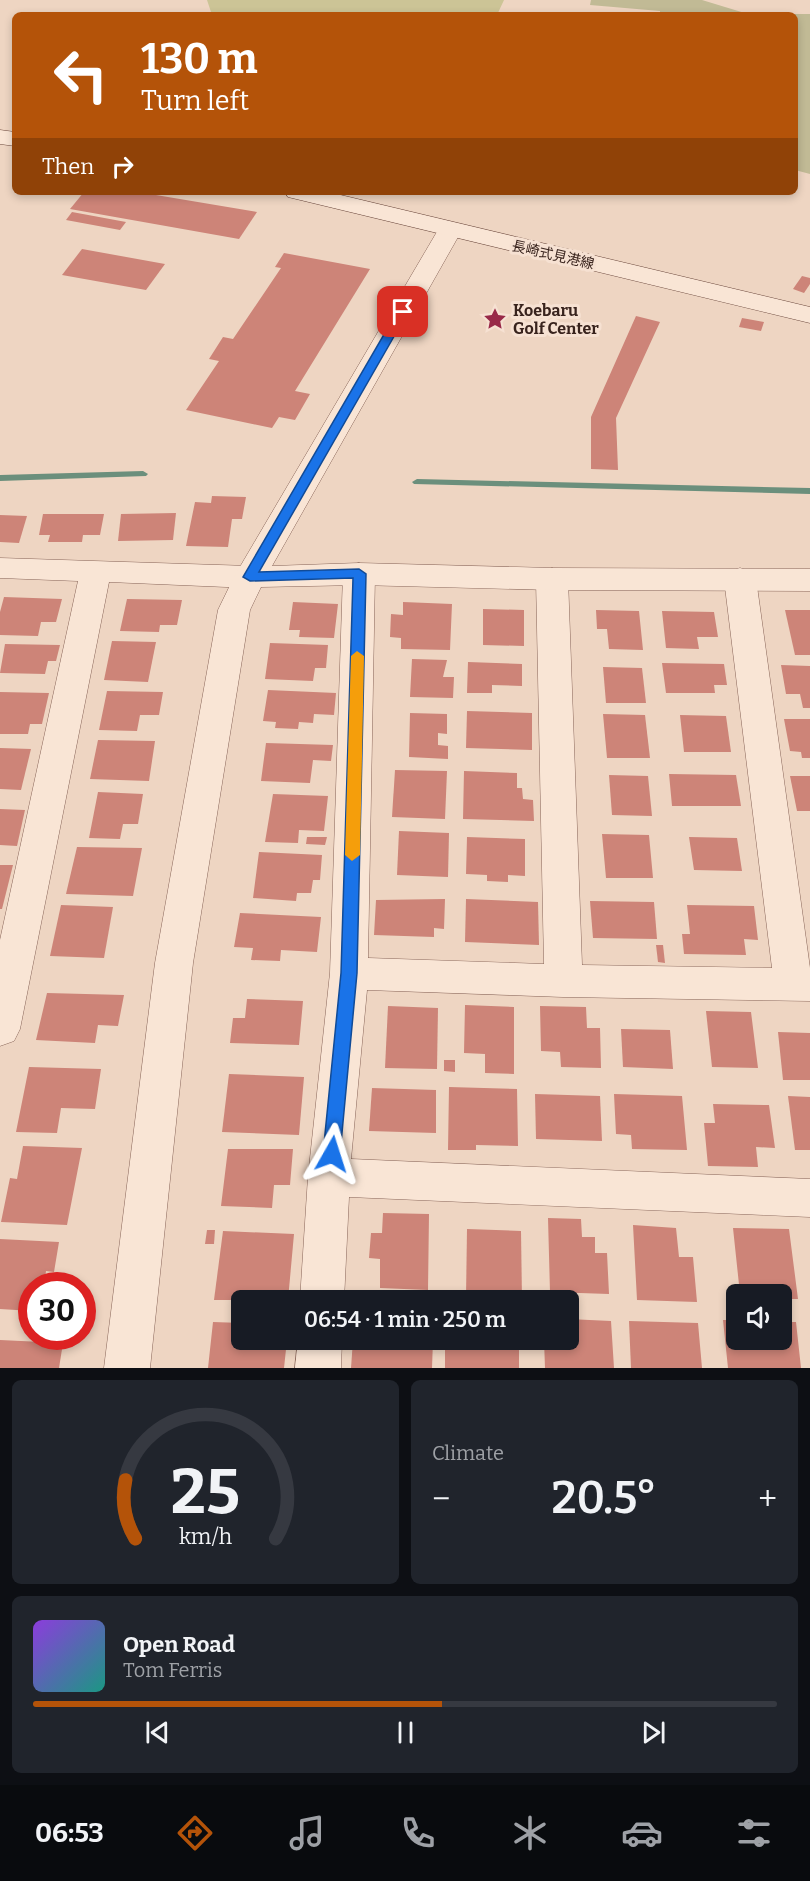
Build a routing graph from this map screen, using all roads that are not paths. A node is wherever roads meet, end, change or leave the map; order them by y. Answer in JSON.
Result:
{"nodes":[{"id":1,"x":309,"y":195,"type":"edge"},
{"id":2,"x":450,"y":230,"type":"junction"},
{"id":3,"x":810,"y":315,"type":"edge"},
{"id":4,"x":0,"y":568,"type":"edge"},
{"id":5,"x":96,"y":572,"type":"junction"},
{"id":6,"x":359,"y":574,"type":"junction"},
{"id":7,"x":250,"y":577,"type":"junction"},
{"id":8,"x":552,"y":579,"type":"junction"},
{"id":9,"x":740,"y":579,"type":"junction"},
{"id":10,"x":810,"y":580,"type":"edge"},
{"id":11,"x":9,"y":942,"type":"edge"},
{"id":12,"x":349,"y":973,"type":"junction"},
{"id":13,"x":563,"y":981,"type":"junction"},
{"id":14,"x":801,"y":984,"type":"edge"},
{"id":15,"x":0,"y":1029,"type":"edge"},
{"id":16,"x":329,"y":1177,"type":"junction"},
{"id":17,"x":810,"y":1198,"type":"edge"},
{"id":18,"x":323,"y":1290,"type":"edge"},
{"id":19,"x":319,"y":1350,"type":"edge"},
{"id":20,"x":127,"y":1368,"type":"edge"},
{"id":21,"x":318,"y":1368,"type":"edge"}],
"edges":[{"from":1,"to":2,"type":"street","name":"長崎式見港線"},
{"from":2,"to":3,"type":"street","name":"長崎式見港線"},
{"from":2,"to":7,"type":"street"},
{"from":4,"to":5,"type":"street"},
{"from":5,"to":7,"type":"street"},
{"from":5,"to":11,"type":"street"},
{"from":6,"to":7,"type":"street"},
{"from":6,"to":8,"type":"street"},
{"from":6,"to":12,"type":"street"},
{"from":7,"to":20,"type":"street"},
{"from":8,"to":9,"type":"street"},
{"from":8,"to":13,"type":"street"},
{"from":9,"to":10,"type":"street"},
{"from":9,"to":14,"type":"street"},
{"from":11,"to":15,"type":"street"},
{"from":12,"to":13,"type":"street"},
{"from":12,"to":16,"type":"street"},
{"from":13,"to":14,"type":"street"},
{"from":16,"to":17,"type":"street"},
{"from":16,"to":18,"type":"street"},
{"from":19,"to":21,"type":"street"}]}
